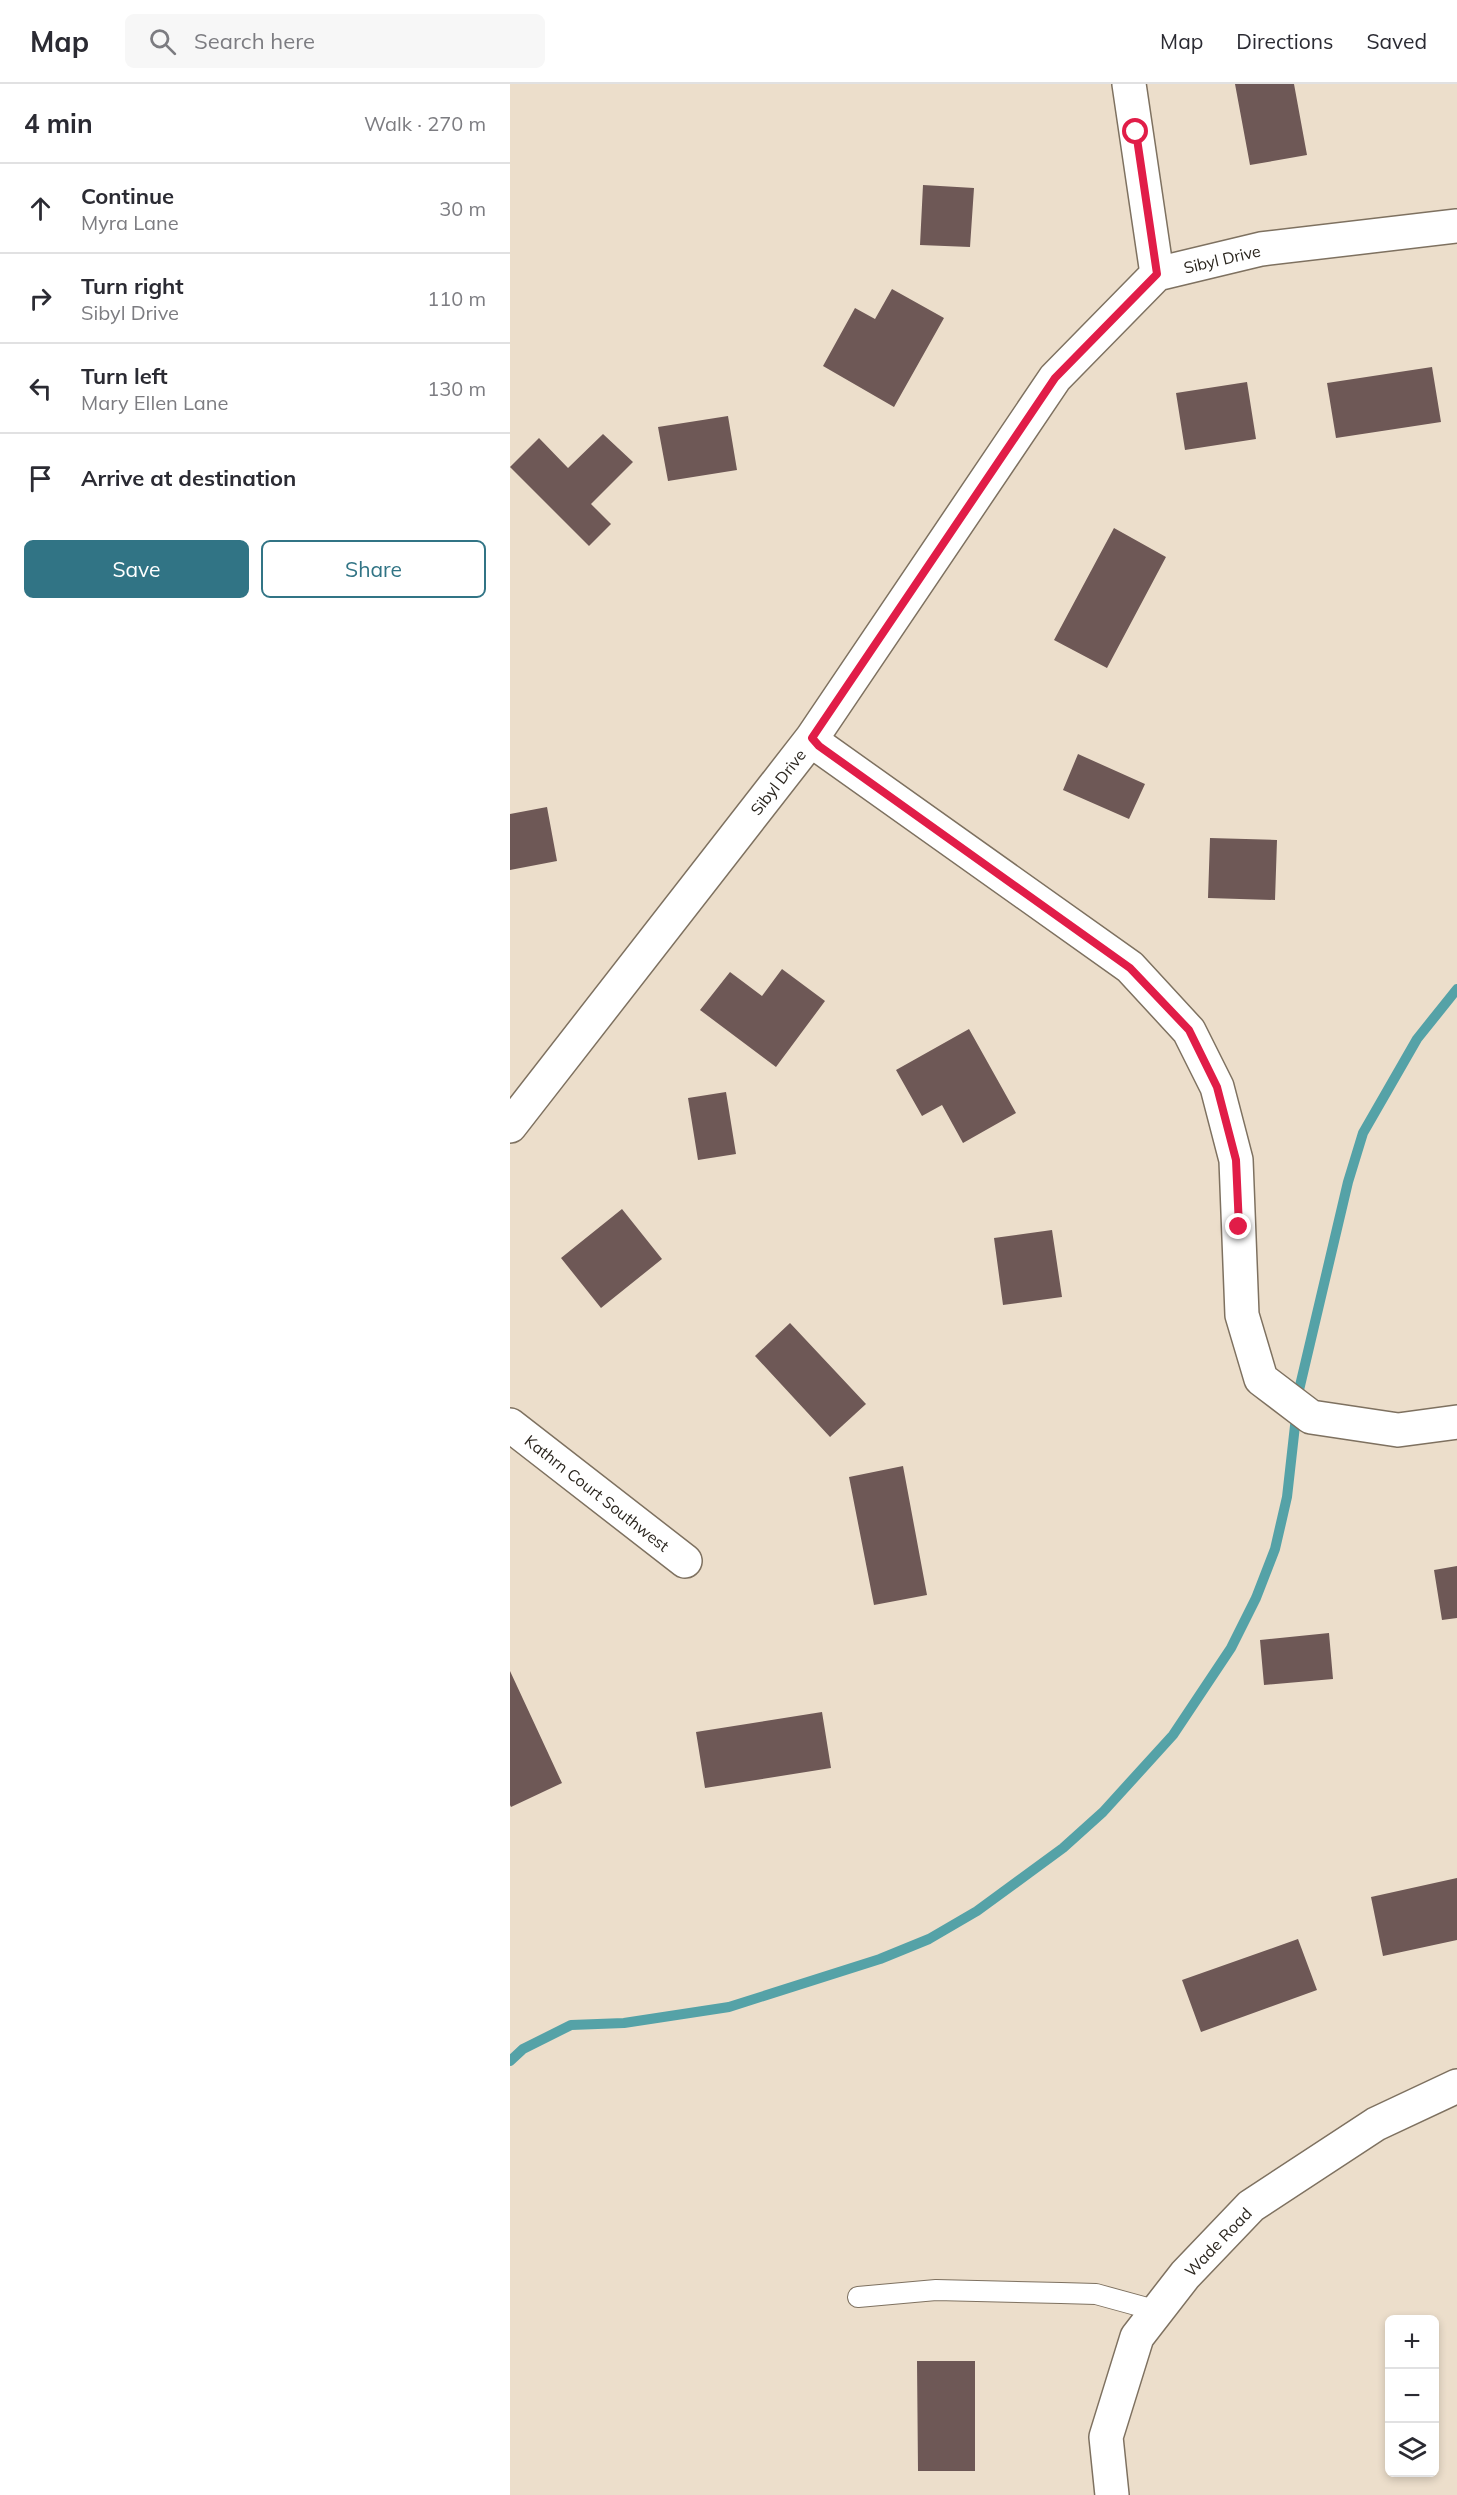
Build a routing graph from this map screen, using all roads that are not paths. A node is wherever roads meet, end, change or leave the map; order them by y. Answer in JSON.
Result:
{"nodes":[{"id":1,"x":1130,"y":84,"type":"edge"},
{"id":2,"x":1457,"y":226,"type":"edge"},
{"id":3,"x":1157,"y":274,"type":"junction"},
{"id":4,"x":812,"y":738,"type":"junction"},
{"id":5,"x":510,"y":1126,"type":"edge"},
{"id":6,"x":1457,"y":1422,"type":"edge"},
{"id":7,"x":510,"y":1425,"type":"edge"},
{"id":8,"x":685,"y":1561,"type":"dead end"},
{"id":9,"x":1457,"y":2086,"type":"edge"},
{"id":10,"x":858,"y":2297,"type":"dead end"},
{"id":11,"x":1158,"y":2311,"type":"junction"},
{"id":12,"x":1112,"y":2495,"type":"edge"}],
"edges":[{"from":1,"to":3,"type":"street"},
{"from":2,"to":3,"type":"street","name":"Sibyl Drive"},
{"from":3,"to":4,"type":"street","name":"Sibyl Drive"},
{"from":4,"to":5,"type":"street","name":"Sibyl Drive"},
{"from":4,"to":6,"type":"street"},
{"from":7,"to":8,"type":"street","name":"Kathrn Court Southwest"},
{"from":9,"to":11,"type":"street","name":"Wade Road"},
{"from":10,"to":11,"type":"lane"},
{"from":11,"to":12,"type":"street","name":"Wade Road"}]}
